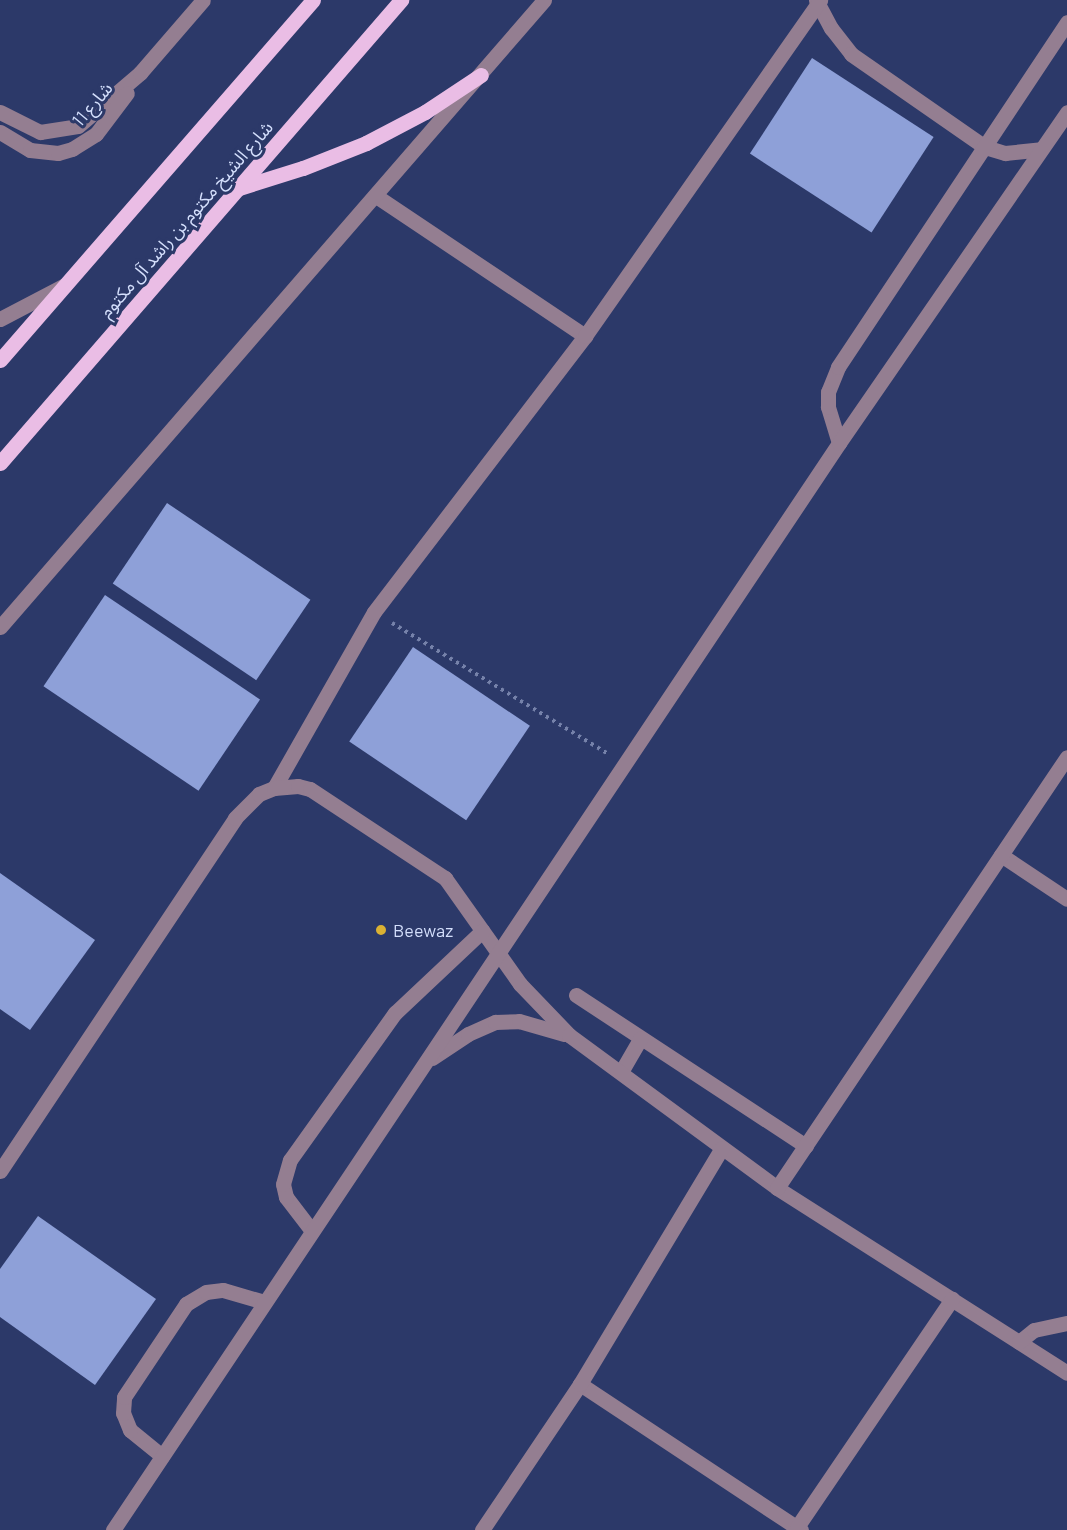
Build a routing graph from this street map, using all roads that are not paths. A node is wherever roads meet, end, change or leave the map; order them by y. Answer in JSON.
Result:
{"nodes":[{"id":1,"x":202,"y":0,"type":"edge"},
{"id":2,"x":313,"y":0,"type":"edge"},
{"id":3,"x":401,"y":0,"type":"edge"},
{"id":4,"x":544,"y":0,"type":"edge"},
{"id":5,"x":818,"y":1,"type":"edge"},
{"id":6,"x":1067,"y":22,"type":"edge"},
{"id":7,"x":140,"y":73,"type":"junction"},
{"id":8,"x":481,"y":75,"type":"junction"},
{"id":9,"x":0,"y":112,"type":"edge"},
{"id":10,"x":1067,"y":112,"type":"edge"},
{"id":11,"x":0,"y":132,"type":"edge"},
{"id":12,"x":984,"y":147,"type":"junction"},
{"id":13,"x":1041,"y":149,"type":"junction"},
{"id":14,"x":240,"y":188,"type":"junction"},
{"id":15,"x":376,"y":196,"type":"junction"},
{"id":16,"x":68,"y":284,"type":"junction"},
{"id":17,"x":0,"y":319,"type":"edge"},
{"id":18,"x":585,"y":336,"type":"junction"},
{"id":19,"x":0,"y":360,"type":"edge"},
{"id":20,"x":839,"y":443,"type":"junction"},
{"id":21,"x":0,"y":463,"type":"edge"},
{"id":22,"x":0,"y":627,"type":"edge"},
{"id":23,"x":1067,"y":757,"type":"edge"},
{"id":24,"x":274,"y":788,"type":"junction"},
{"id":25,"x":1001,"y":855,"type":"junction"},
{"id":26,"x":1067,"y":899,"type":"edge"},
{"id":27,"x":482,"y":931,"type":"junction"},
{"id":28,"x":499,"y":955,"type":"junction"},
{"id":29,"x":576,"y":995,"type":"dead end"},
{"id":30,"x":568,"y":1035,"type":"junction"},
{"id":31,"x":641,"y":1038,"type":"junction"},
{"id":32,"x":425,"y":1063,"type":"junction"},
{"id":33,"x":621,"y":1072,"type":"junction"},
{"id":34,"x":806,"y":1146,"type":"junction"},
{"id":35,"x":722,"y":1148,"type":"junction"},
{"id":36,"x":0,"y":1171,"type":"edge"},
{"id":37,"x":777,"y":1188,"type":"junction"},
{"id":38,"x":312,"y":1231,"type":"junction"},
{"id":39,"x":952,"y":1299,"type":"junction"},
{"id":40,"x":264,"y":1302,"type":"junction"},
{"id":41,"x":1067,"y":1323,"type":"edge"},
{"id":42,"x":1018,"y":1342,"type":"junction"},
{"id":43,"x":1067,"y":1373,"type":"edge"},
{"id":44,"x":580,"y":1384,"type":"junction"},
{"id":45,"x":162,"y":1456,"type":"junction"},
{"id":46,"x":799,"y":1528,"type":"edge"},
{"id":47,"x":113,"y":1530,"type":"edge"},
{"id":48,"x":482,"y":1530,"type":"edge"}],
"edges":[{"from":1,"to":7,"type":"street","name":"شارع 11"},
{"from":2,"to":16,"type":"main road"},
{"from":3,"to":14,"type":"main road","name":"شارع الشيخ مكتوم بن راشد آل مكتوم"},
{"from":4,"to":8,"type":"street"},
{"from":5,"to":12,"type":"street"},
{"from":5,"to":18,"type":"street"},
{"from":6,"to":12,"type":"street"},
{"from":7,"to":9,"type":"street","name":"شارع 11"},
{"from":7,"to":11,"type":"street","name":"شارع 11"},
{"from":8,"to":14,"type":"main road"},
{"from":8,"to":15,"type":"street"},
{"from":10,"to":13,"type":"street"},
{"from":12,"to":13,"type":"street"},
{"from":12,"to":20,"type":"street"},
{"from":13,"to":20,"type":"street"},
{"from":14,"to":21,"type":"main road","name":"شارع الشيخ مكتوم بن راشد آل مكتوم"},
{"from":15,"to":18,"type":"street"},
{"from":15,"to":22,"type":"street"},
{"from":16,"to":17,"type":"street"},
{"from":16,"to":19,"type":"main road"},
{"from":18,"to":24,"type":"street"},
{"from":20,"to":28,"type":"street"},
{"from":23,"to":25,"type":"street"},
{"from":24,"to":27,"type":"street"},
{"from":24,"to":36,"type":"street"},
{"from":25,"to":26,"type":"street"},
{"from":25,"to":34,"type":"street"},
{"from":27,"to":28,"type":"street"},
{"from":27,"to":38,"type":"street"},
{"from":28,"to":30,"type":"street"},
{"from":28,"to":32,"type":"street"},
{"from":29,"to":31,"type":"street"},
{"from":30,"to":32,"type":"street"},
{"from":30,"to":33,"type":"street"},
{"from":31,"to":33,"type":"street"},
{"from":31,"to":34,"type":"street"},
{"from":32,"to":38,"type":"street"},
{"from":33,"to":35,"type":"street"},
{"from":34,"to":37,"type":"street"},
{"from":35,"to":37,"type":"street"},
{"from":35,"to":44,"type":"street"},
{"from":37,"to":39,"type":"street"},
{"from":38,"to":40,"type":"street"},
{"from":39,"to":42,"type":"street"},
{"from":39,"to":46,"type":"street"},
{"from":40,"to":45,"type":"street"},
{"from":40,"to":45,"type":"street"},
{"from":41,"to":42,"type":"street"},
{"from":42,"to":43,"type":"street"},
{"from":44,"to":46,"type":"street"},
{"from":44,"to":48,"type":"street"},
{"from":45,"to":47,"type":"street"}]}
